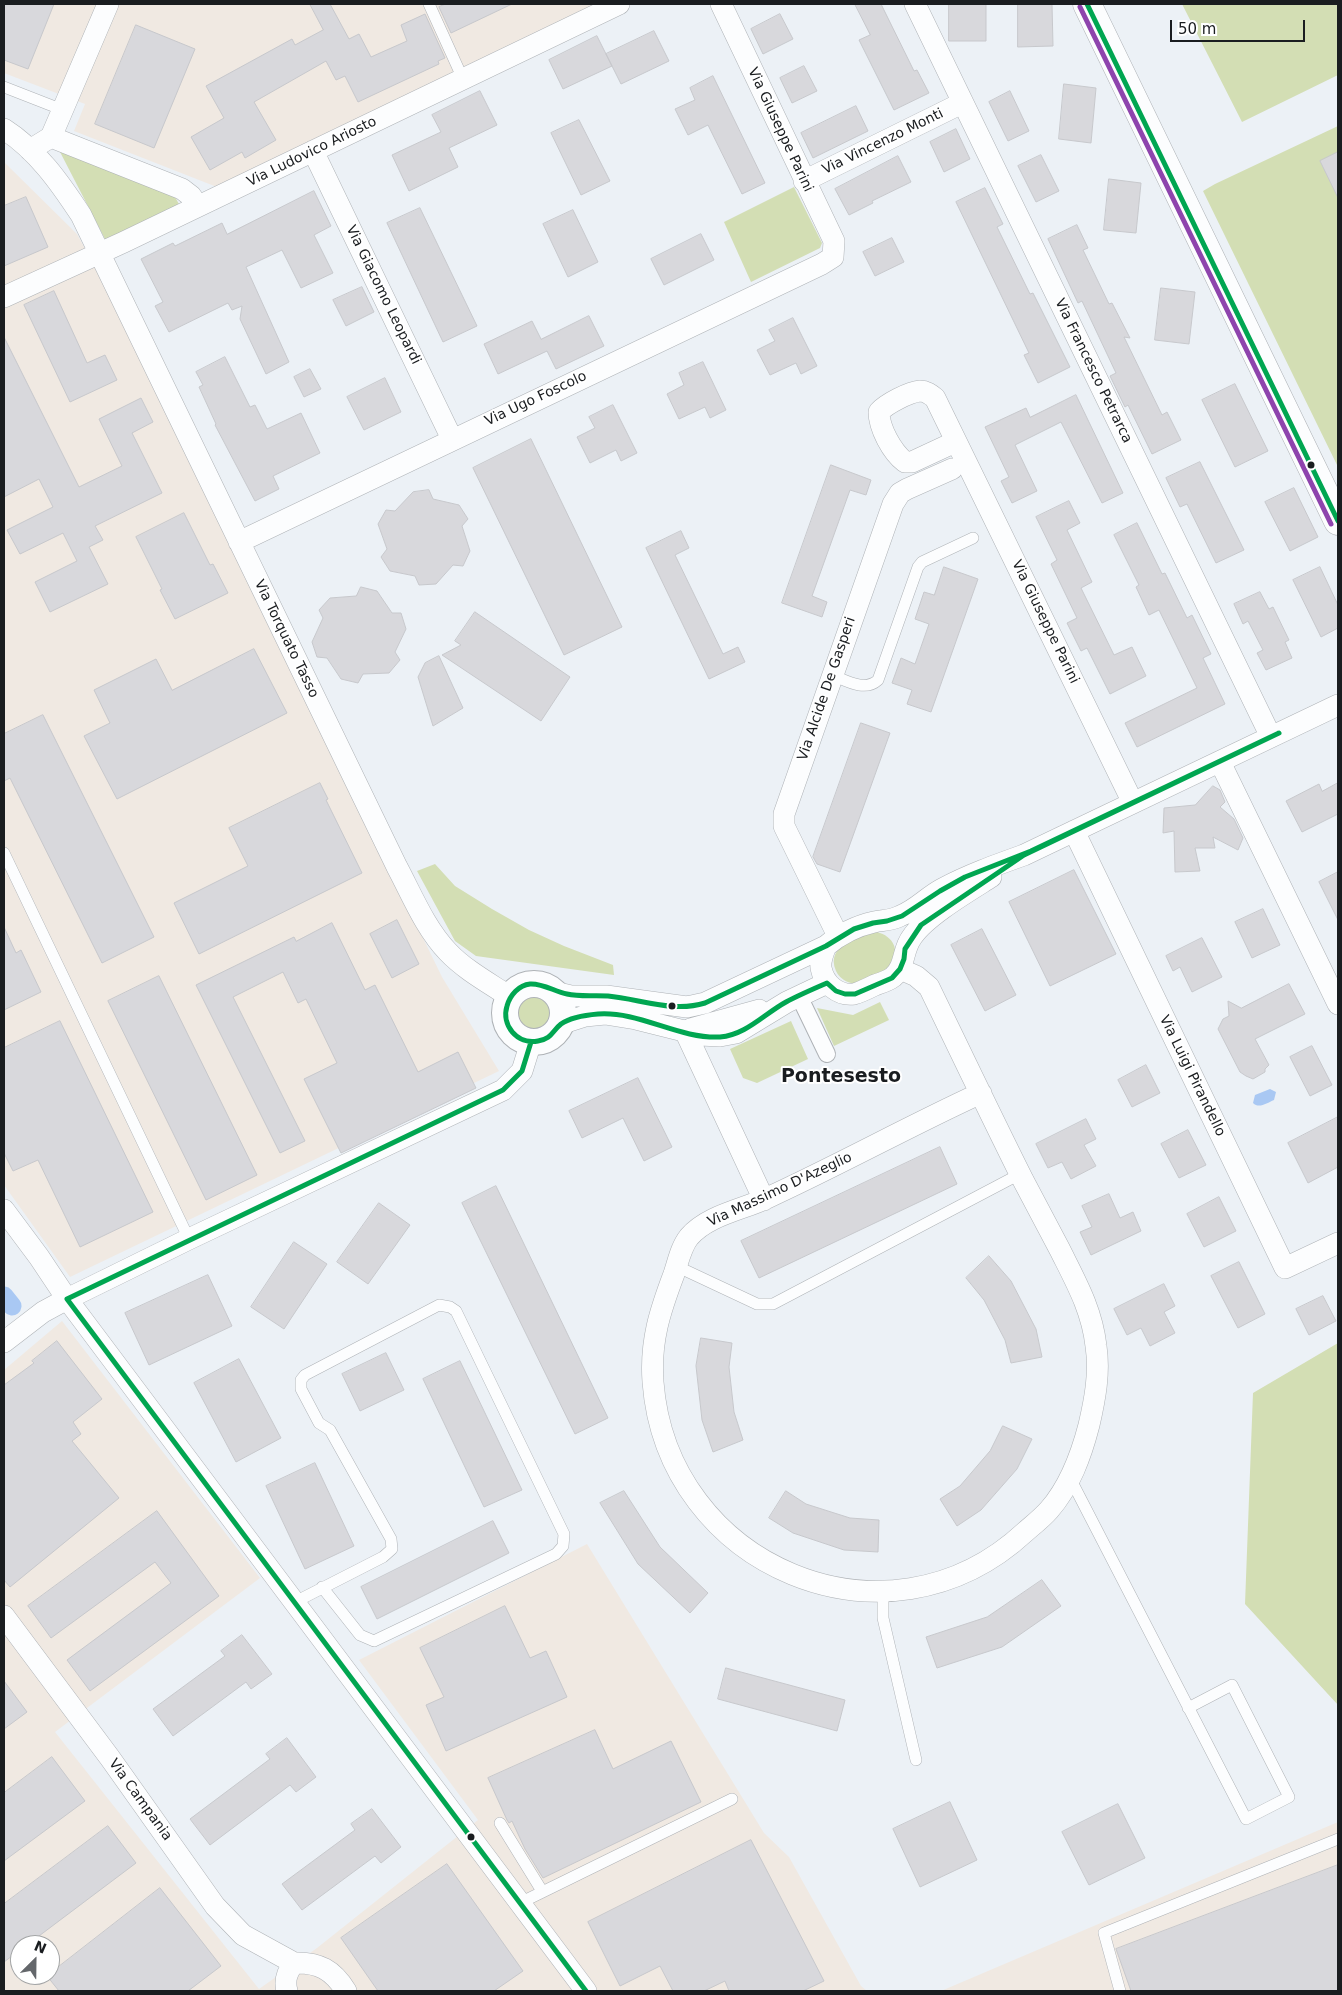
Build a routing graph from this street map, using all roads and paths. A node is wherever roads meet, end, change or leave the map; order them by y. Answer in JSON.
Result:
{"nodes":[{"id":1,"x":108,"y":4,"type":"edge"},
{"id":2,"x":429,"y":4,"type":"edge"},
{"id":3,"x":619,"y":4,"type":"edge"},
{"id":4,"x":721,"y":4,"type":"edge"},
{"id":5,"x":915,"y":4,"type":"edge"},
{"id":6,"x":1087,"y":4,"type":"edge"},
{"id":7,"x":463,"y":79,"type":"junction"},
{"id":8,"x":4,"y":87,"type":"edge"},
{"id":9,"x":962,"y":103,"type":"junction"},
{"id":10,"x":63,"y":110,"type":"junction"},
{"id":11,"x":4,"y":129,"type":"edge"},
{"id":12,"x":51,"y":137,"type":"junction"},
{"id":13,"x":30,"y":150,"type":"junction"},
{"id":14,"x":313,"y":151,"type":"junction"},
{"id":15,"x":804,"y":181,"type":"junction"},
{"id":16,"x":198,"y":206,"type":"junction"},
{"id":17,"x":100,"y":251,"type":"junction"},
{"id":18,"x":833,"y":257,"type":"joint"},
{"id":19,"x":4,"y":297,"type":"edge"},
{"id":20,"x":452,"y":439,"type":"junction"},
{"id":21,"x":955,"y":442,"type":"dead end"},
{"id":22,"x":952,"y":469,"type":"dead end"},
{"id":23,"x":1338,"y":522,"type":"edge"},
{"id":24,"x":973,"y":538,"type":"dead end"},
{"id":25,"x":239,"y":542,"type":"junction"},
{"id":26,"x":832,"y":676,"type":"junction"},
{"id":27,"x":1338,"y":706,"type":"edge"},
{"id":28,"x":1271,"y":737,"type":"junction"},
{"id":29,"x":1220,"y":762,"type":"junction"},
{"id":30,"x":1133,"y":803,"type":"junction"},
{"id":31,"x":1074,"y":831,"type":"junction"},
{"id":32,"x":4,"y":853,"type":"edge"},
{"id":33,"x":1024,"y":855,"type":"junction"},
{"id":34,"x":884,"y":922,"type":"junction"},
{"id":35,"x":832,"y":941,"type":"junction"},
{"id":36,"x":903,"y":959,"type":"junction"},
{"id":37,"x":827,"y":983,"type":"junction"},
{"id":38,"x":554,"y":992,"type":"junction"},
{"id":39,"x":510,"y":997,"type":"junction"},
{"id":40,"x":793,"y":999,"type":"junction"},
{"id":41,"x":1338,"y":1004,"type":"edge"},
{"id":42,"x":560,"y":1024,"type":"junction"},
{"id":43,"x":685,"y":1031,"type":"junction"},
{"id":44,"x":531,"y":1042,"type":"junction"},
{"id":45,"x":827,"y":1054,"type":"dead end"},
{"id":46,"x":981,"y":1093,"type":"junction"},
{"id":47,"x":1020,"y":1174,"type":"junction"},
{"id":48,"x":764,"y":1200,"type":"junction"},
{"id":49,"x":4,"y":1210,"type":"edge"},
{"id":50,"x":189,"y":1239,"type":"junction"},
{"id":51,"x":1338,"y":1243,"type":"edge"},
{"id":52,"x":676,"y":1266,"type":"junction"},
{"id":53,"x":67,"y":1299,"type":"junction"},
{"id":54,"x":4,"y":1342,"type":"edge"},
{"id":55,"x":1070,"y":1478,"type":"junction"},
{"id":56,"x":322,"y":1587,"type":"junction"},
{"id":57,"x":883,"y":1591,"type":"junction"},
{"id":58,"x":295,"y":1602,"type":"junction"},
{"id":59,"x":4,"y":1616,"type":"edge"},
{"id":60,"x":1188,"y":1708,"type":"junction"},
{"id":61,"x":916,"y":1760,"type":"dead end"},
{"id":62,"x":732,"y":1798,"type":"dead end"},
{"id":63,"x":500,"y":1823,"type":"dead end"},
{"id":64,"x":1338,"y":1839,"type":"edge"},
{"id":65,"x":542,"y":1891,"type":"junction"},
{"id":66,"x":520,"y":1903,"type":"junction"},
{"id":67,"x":294,"y":1963,"type":"junction"},
{"id":68,"x":287,"y":1991,"type":"edge"},
{"id":69,"x":346,"y":1991,"type":"edge"},
{"id":70,"x":586,"y":1991,"type":"edge"},
{"id":71,"x":1120,"y":1991,"type":"edge"}],
"edges":[{"from":1,"to":10,"type":"street"},
{"from":2,"to":7,"type":"lane"},
{"from":3,"to":7,"type":"street","name":"Via Ludovico Ariosto"},
{"from":4,"to":15,"type":"street","name":"Via Giuseppe Parini"},
{"from":5,"to":9,"type":"street","name":"Via Francesco Petrarca"},
{"from":6,"to":23,"type":"main road"},
{"from":7,"to":14,"type":"street","name":"Via Ludovico Ariosto"},
{"from":8,"to":10,"type":"lane"},
{"from":9,"to":15,"type":"street","name":"Via Vincenzo Monti"},
{"from":9,"to":28,"type":"street","name":"Via Francesco Petrarca"},
{"from":10,"to":12,"type":"street"},
{"from":11,"to":13,"type":"street","name":"Via Torquato Tasso"},
{"from":12,"to":13,"type":"street"},
{"from":12,"to":16,"type":"street"},
{"from":13,"to":17,"type":"street","name":"Via Torquato Tasso"},
{"from":14,"to":16,"type":"street","name":"Via Ludovico Ariosto"},
{"from":14,"to":20,"type":"street","name":"Via Giacomo Leopardi"},
{"from":15,"to":18,"type":"street","name":"Via Giuseppe Parini"},
{"from":16,"to":17,"type":"street","name":"Via Ludovico Ariosto"},
{"from":17,"to":19,"type":"street","name":"Via Ludovico Ariosto"},
{"from":17,"to":25,"type":"street","name":"Via Torquato Tasso"},
{"from":18,"to":20,"type":"street","name":"Via Ugo Foscolo"},
{"from":20,"to":25,"type":"street","name":"Via Ugo Foscolo"},
{"from":21,"to":30,"type":"street","name":"Via Giuseppe Parini"},
{"from":22,"to":26,"type":"street","name":"Via Alcide De Gasperi"},
{"from":24,"to":26,"type":"lane"},
{"from":25,"to":39,"type":"street","name":"Via Torquato Tasso"},
{"from":26,"to":35,"type":"street","name":"Via Alcide De Gasperi"},
{"from":27,"to":28,"type":"street"},
{"from":28,"to":29,"type":"street"},
{"from":29,"to":30,"type":"street"},
{"from":29,"to":41,"type":"street"},
{"from":30,"to":31,"type":"street"},
{"from":31,"to":33,"type":"street"},
{"from":31,"to":51,"type":"street","name":"Via Luigi Pirandello"},
{"from":32,"to":50,"type":"lane"},
{"from":33,"to":34,"type":"street"},
{"from":33,"to":36,"type":"street"},
{"from":34,"to":35,"type":"street"},
{"from":34,"to":36,"type":"street"},
{"from":35,"to":37,"type":"street"},
{"from":35,"to":38,"type":"street"},
{"from":36,"to":37,"type":"street"},
{"from":36,"to":46,"type":"street","name":"Via Massimo D'Azeglio"},
{"from":37,"to":40,"type":"street"},
{"from":38,"to":39,"type":"street"},
{"from":38,"to":42,"type":"street"},
{"from":39,"to":44,"type":"street"},
{"from":40,"to":43,"type":"street"},
{"from":40,"to":45,"type":"street"},
{"from":42,"to":43,"type":"street"},
{"from":42,"to":44,"type":"street"},
{"from":43,"to":48,"type":"street"},
{"from":44,"to":50,"type":"street"},
{"from":46,"to":47,"type":"street","name":"Via Massimo D'Azeglio"},
{"from":46,"to":48,"type":"street","name":"Via Massimo D'Azeglio"},
{"from":47,"to":52,"type":"lane"},
{"from":47,"to":55,"type":"street","name":"Via Massimo D'Azeglio"},
{"from":48,"to":52,"type":"street","name":"Via Massimo D'Azeglio"},
{"from":49,"to":53,"type":"street"},
{"from":50,"to":53,"type":"street"},
{"from":52,"to":57,"type":"street","name":"Via Massimo D'Azeglio"},
{"from":53,"to":54,"type":"street"},
{"from":53,"to":58,"type":"street"},
{"from":55,"to":57,"type":"street","name":"Via Massimo D'Azeglio"},
{"from":55,"to":60,"type":"lane"},
{"from":56,"to":56,"type":"lane"},
{"from":56,"to":58,"type":"lane"},
{"from":57,"to":61,"type":"lane"},
{"from":58,"to":66,"type":"street"},
{"from":59,"to":67,"type":"street","name":"Via Campania"},
{"from":60,"to":60,"type":"lane"},
{"from":62,"to":65,"type":"lane"},
{"from":63,"to":65,"type":"lane"},
{"from":64,"to":71,"type":"lane"},
{"from":65,"to":66,"type":"lane"},
{"from":66,"to":70,"type":"street"},
{"from":67,"to":68,"type":"street"},
{"from":67,"to":69,"type":"street","name":"Via Campania"}]}
